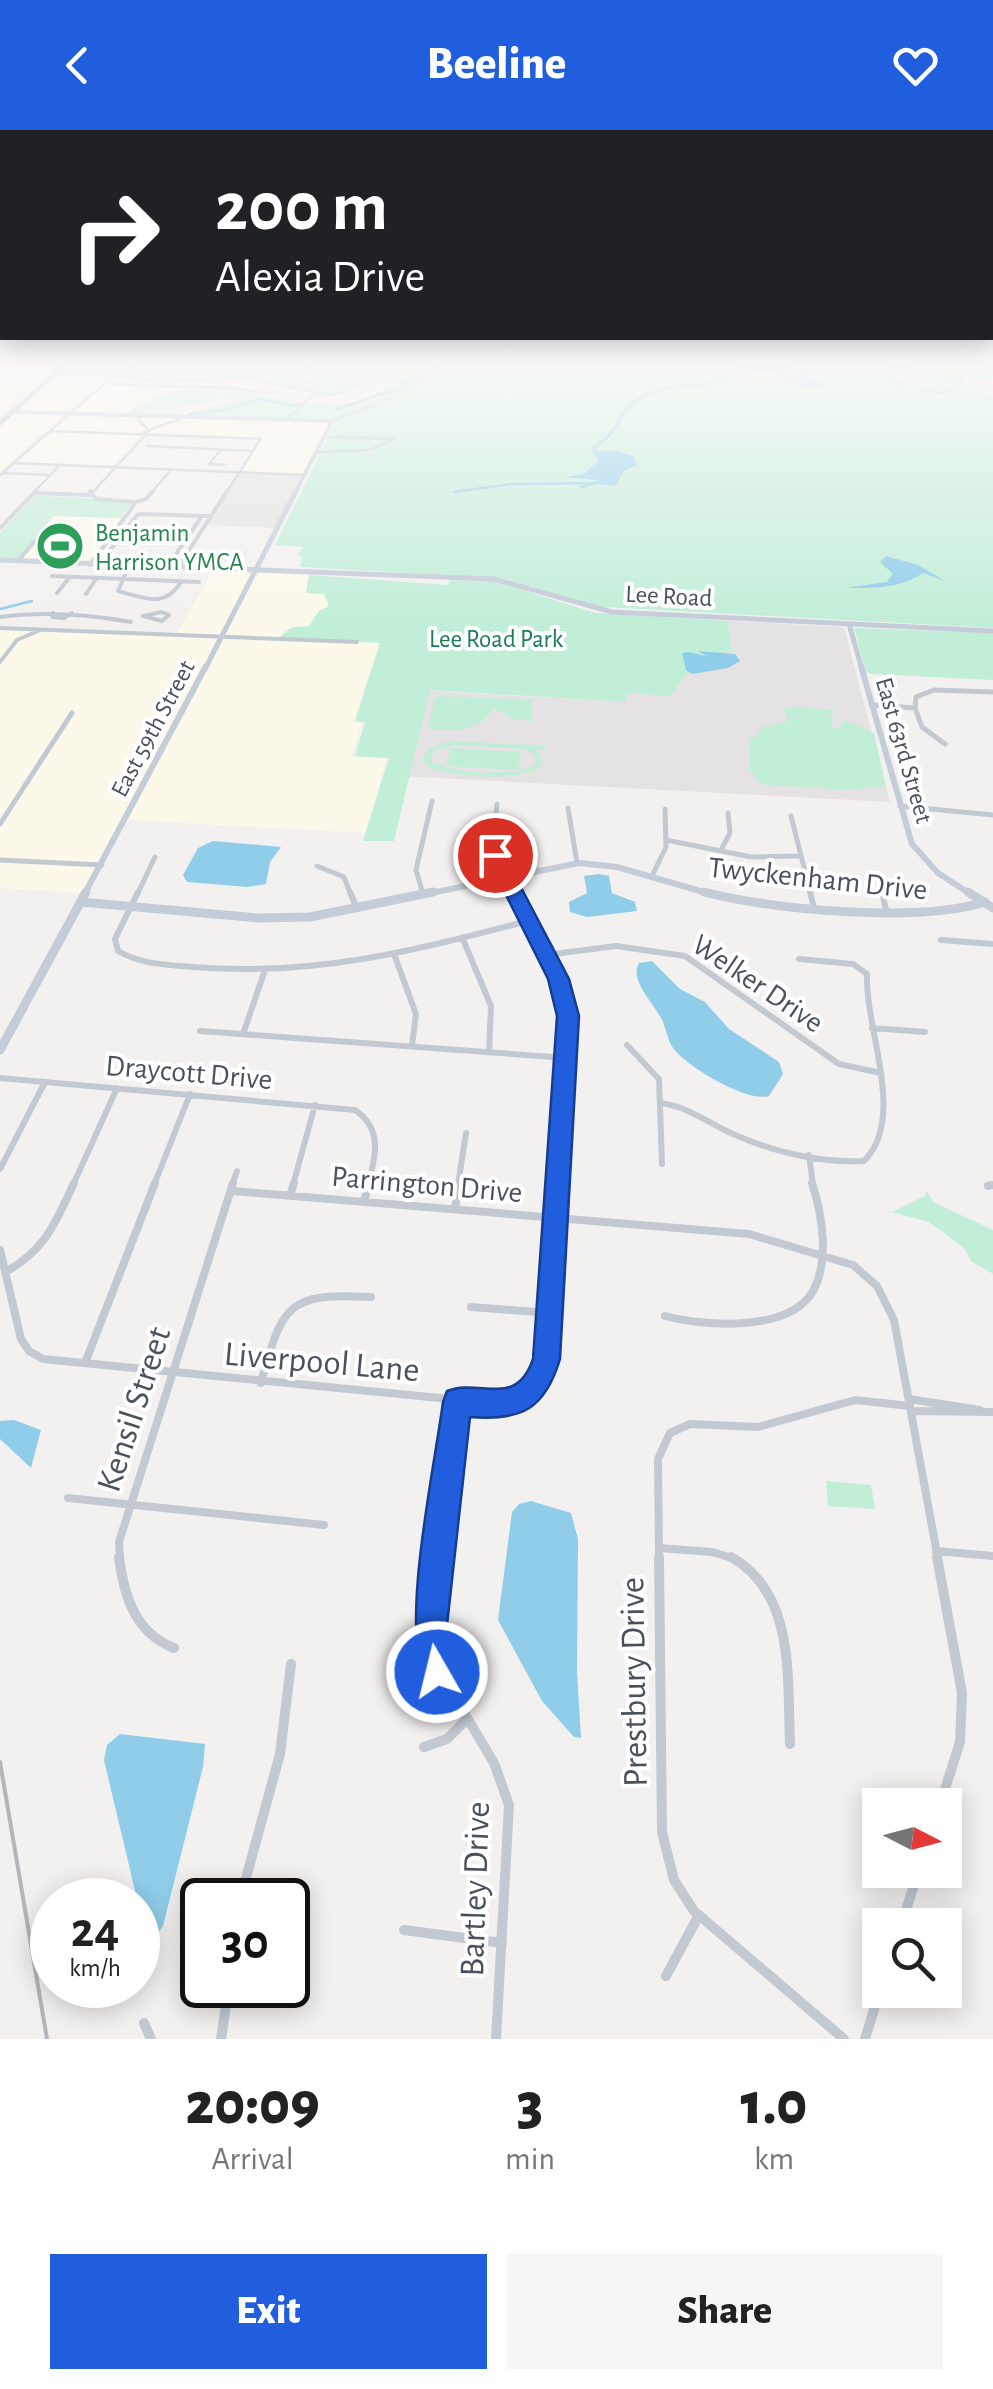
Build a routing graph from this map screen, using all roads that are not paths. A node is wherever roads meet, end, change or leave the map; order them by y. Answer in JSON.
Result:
{"nodes":[{"id":1,"x":35,"y":444,"type":"edge"},
{"id":2,"x":258,"y":444,"type":"edge"},
{"id":3,"x":320,"y":444,"type":"edge"},
{"id":4,"x":387,"y":444,"type":"edge"},
{"id":5,"x":134,"y":446,"type":"joint"},
{"id":6,"x":147,"y":446,"type":"joint"},
{"id":7,"x":222,"y":449,"type":"junction"},
{"id":8,"x":236,"y":450,"type":"joint"},
{"id":9,"x":254,"y":450,"type":"junction"},
{"id":10,"x":316,"y":451,"type":"junction"},
{"id":11,"x":352,"y":452,"type":"joint"},
{"id":12,"x":13,"y":463,"type":"junction"},
{"id":13,"x":60,"y":465,"type":"junction"},
{"id":14,"x":224,"y":465,"type":"dead end"},
{"id":15,"x":113,"y":467,"type":"junction"},
{"id":16,"x":170,"y":470,"type":"junction"},
{"id":17,"x":239,"y":472,"type":"junction"},
{"id":18,"x":1,"y":473,"type":"edge"},
{"id":19,"x":50,"y":474,"type":"junction"},
{"id":20,"x":304,"y":475,"type":"junction"},
{"id":21,"x":33,"y":493,"type":"junction"},
{"id":22,"x":90,"y":494,"type":"junction"},
{"id":23,"x":136,"y":502,"type":"junction"},
{"id":24,"x":202,"y":516,"type":"junction"},
{"id":25,"x":211,"y":516,"type":"junction"},
{"id":26,"x":0,"y":528,"type":"edge"},
{"id":27,"x":35,"y":541,"type":"dead end"},
{"id":28,"x":18,"y":560,"type":"junction"},
{"id":29,"x":0,"y":561,"type":"edge"},
{"id":30,"x":49,"y":563,"type":"junction"},
{"id":31,"x":148,"y":563,"type":"junction"},
{"id":32,"x":90,"y":564,"type":"junction"},
{"id":33,"x":129,"y":564,"type":"junction"},
{"id":34,"x":179,"y":566,"type":"junction"},
{"id":35,"x":256,"y":570,"type":"junction"},
{"id":36,"x":52,"y":576,"type":"dead end"},
{"id":37,"x":70,"y":577,"type":"junction"},
{"id":38,"x":97,"y":578,"type":"junction"},
{"id":39,"x":124,"y":579,"type":"junction"},
{"id":40,"x":182,"y":581,"type":"junction"},
{"id":41,"x":199,"y":582,"type":"dead end"},
{"id":42,"x":58,"y":593,"type":"dead end"},
{"id":43,"x":86,"y":594,"type":"dead end"},
{"id":44,"x":143,"y":616,"type":"dead end"},
{"id":45,"x":0,"y":617,"type":"edge"},
{"id":46,"x":131,"y":622,"type":"junction"},
{"id":47,"x":849,"y":624,"type":"junction"},
{"id":48,"x":4,"y":628,"type":"edge"},
{"id":49,"x":44,"y":630,"type":"junction"},
{"id":50,"x":124,"y":632,"type":"junction"},
{"id":51,"x":993,"y":632,"type":"edge"},
{"id":52,"x":222,"y":636,"type":"junction"},
{"id":53,"x":17,"y":640,"type":"junction"},
{"id":54,"x":357,"y":642,"type":"dead end"},
{"id":55,"x":0,"y":662,"type":"edge"},
{"id":56,"x":993,"y":692,"type":"edge"},
{"id":57,"x":871,"y":705,"type":"junction"},
{"id":58,"x":914,"y":708,"type":"junction"},
{"id":59,"x":72,"y":712,"type":"dead end"},
{"id":60,"x":945,"y":744,"type":"dead end"},
{"id":61,"x":432,"y":801,"type":"dead end"},
{"id":62,"x":497,"y":804,"type":"dead end"},
{"id":63,"x":900,"y":806,"type":"junction"},
{"id":64,"x":568,"y":808,"type":"dead end"},
{"id":65,"x":666,"y":809,"type":"dead end"},
{"id":66,"x":728,"y":812,"type":"dead end"},
{"id":67,"x":791,"y":816,"type":"dead end"},
{"id":68,"x":993,"y":816,"type":"edge"},
{"id":69,"x":0,"y":824,"type":"edge"},
{"id":70,"x":666,"y":840,"type":"junction"},
{"id":71,"x":721,"y":850,"type":"junction"},
{"id":72,"x":799,"y":856,"type":"junction"},
{"id":73,"x":155,"y":857,"type":"dead end"},
{"id":74,"x":0,"y":860,"type":"edge"},
{"id":75,"x":577,"y":864,"type":"junction"},
{"id":76,"x":102,"y":865,"type":"junction"},
{"id":77,"x":317,"y":866,"type":"dead end"},
{"id":78,"x":652,"y":876,"type":"junction"},
{"id":79,"x":504,"y":877,"type":"junction"},
{"id":80,"x":879,"y":880,"type":"dead end"},
{"id":81,"x":424,"y":895,"type":"junction"},
{"id":82,"x":990,"y":903,"type":"edge"},
{"id":83,"x":813,"y":904,"type":"junction"},
{"id":84,"x":80,"y":905,"type":"junction"},
{"id":85,"x":113,"y":907,"type":"joint"},
{"id":86,"x":129,"y":908,"type":"junction"},
{"id":87,"x":358,"y":910,"type":"junction"},
{"id":88,"x":886,"y":910,"type":"junction"},
{"id":89,"x":528,"y":921,"type":"junction"},
{"id":90,"x":462,"y":937,"type":"junction"},
{"id":91,"x":941,"y":940,"type":"dead end"},
{"id":92,"x":993,"y":944,"type":"edge"},
{"id":93,"x":394,"y":954,"type":"junction"},
{"id":94,"x":546,"y":955,"type":"junction"},
{"id":95,"x":799,"y":958,"type":"dead end"},
{"id":96,"x":265,"y":970,"type":"junction"},
{"id":97,"x":872,"y":1028,"type":"junction"},
{"id":98,"x":200,"y":1031,"type":"dead end"},
{"id":99,"x":926,"y":1032,"type":"dead end"},
{"id":100,"x":242,"y":1034,"type":"junction"},
{"id":101,"x":627,"y":1045,"type":"dead end"},
{"id":102,"x":412,"y":1046,"type":"junction"},
{"id":103,"x":0,"y":1050,"type":"edge"},
{"id":104,"x":489,"y":1052,"type":"junction"},
{"id":105,"x":567,"y":1058,"type":"junction"},
{"id":106,"x":881,"y":1073,"type":"junction"},
{"id":107,"x":0,"y":1078,"type":"edge"},
{"id":108,"x":45,"y":1082,"type":"junction"},
{"id":109,"x":117,"y":1088,"type":"junction"},
{"id":110,"x":190,"y":1094,"type":"junction"},
{"id":111,"x":661,"y":1103,"type":"junction"},
{"id":112,"x":316,"y":1105,"type":"junction"},
{"id":113,"x":466,"y":1132,"type":"dead end"},
{"id":114,"x":809,"y":1156,"type":"junction"},
{"id":115,"x":662,"y":1164,"type":"dead end"},
{"id":116,"x":0,"y":1169,"type":"edge"},
{"id":117,"x":238,"y":1171,"type":"dead end"},
{"id":118,"x":233,"y":1191,"type":"junction"},
{"id":119,"x":290,"y":1196,"type":"junction"},
{"id":120,"x":364,"y":1202,"type":"junction"},
{"id":121,"x":455,"y":1210,"type":"junction"},
{"id":122,"x":555,"y":1218,"type":"junction"},
{"id":123,"x":0,"y":1250,"type":"edge"},
{"id":124,"x":819,"y":1253,"type":"junction"},
{"id":125,"x":5,"y":1272,"type":"junction"},
{"id":126,"x":371,"y":1297,"type":"dead end"},
{"id":127,"x":471,"y":1307,"type":"dead end"},
{"id":128,"x":550,"y":1314,"type":"junction"},
{"id":129,"x":665,"y":1316,"type":"dead end"},
{"id":130,"x":84,"y":1364,"type":"junction"},
{"id":131,"x":174,"y":1373,"type":"junction"},
{"id":132,"x":261,"y":1383,"type":"junction"},
{"id":133,"x":458,"y":1402,"type":"junction"},
{"id":134,"x":910,"y":1405,"type":"junction"},
{"id":135,"x":993,"y":1412,"type":"edge"},
{"id":136,"x":68,"y":1498,"type":"dead end"},
{"id":137,"x":130,"y":1504,"type":"junction"},
{"id":138,"x":324,"y":1525,"type":"dead end"},
{"id":139,"x":659,"y":1548,"type":"junction"},
{"id":140,"x":936,"y":1551,"type":"junction"},
{"id":141,"x":993,"y":1556,"type":"edge"},
{"id":142,"x":174,"y":1648,"type":"dead end"},
{"id":143,"x":291,"y":1664,"type":"dead end"},
{"id":144,"x":466,"y":1719,"type":"junction"},
{"id":145,"x":790,"y":1744,"type":"dead end"},
{"id":146,"x":424,"y":1747,"type":"dead end"},
{"id":147,"x":945,"y":1788,"type":"edge"},
{"id":148,"x":245,"y":1878,"type":"edge"},
{"id":149,"x":699,"y":1915,"type":"junction"},
{"id":150,"x":404,"y":1930,"type":"dead end"},
{"id":151,"x":502,"y":1943,"type":"junction"},
{"id":152,"x":666,"y":1976,"type":"dead end"},
{"id":153,"x":226,"y":2008,"type":"edge"},
{"id":154,"x":874,"y":2008,"type":"edge"},
{"id":155,"x":144,"y":2023,"type":"dead end"},
{"id":156,"x":151,"y":2039,"type":"edge"},
{"id":157,"x":221,"y":2039,"type":"edge"},
{"id":158,"x":496,"y":2039,"type":"edge"},
{"id":159,"x":844,"y":2039,"type":"edge"},
{"id":160,"x":864,"y":2039,"type":"edge"}],
"edges":[{"from":1,"to":12,"type":"street"},
{"from":2,"to":9,"type":"street"},
{"from":3,"to":10,"type":"street","name":"East 59th Street"},
{"from":4,"to":11,"type":"street"},
{"from":5,"to":6,"type":"street"},
{"from":5,"to":15,"type":"street"},
{"from":6,"to":7,"type":"street"},
{"from":7,"to":8,"type":"street"},
{"from":7,"to":14,"type":"street"},
{"from":8,"to":9,"type":"street"},
{"from":9,"to":17,"type":"street"},
{"from":10,"to":11,"type":"street"},
{"from":10,"to":20,"type":"street","name":"East 59th Street"},
{"from":12,"to":13,"type":"street"},
{"from":12,"to":18,"type":"street"},
{"from":13,"to":15,"type":"street"},
{"from":13,"to":19,"type":"street"},
{"from":15,"to":16,"type":"street"},
{"from":15,"to":22,"type":"street"},
{"from":16,"to":17,"type":"street"},
{"from":16,"to":23,"type":"street"},
{"from":17,"to":20,"type":"street"},
{"from":17,"to":25,"type":"street"},
{"from":18,"to":19,"type":"street"},
{"from":19,"to":21,"type":"street"},
{"from":20,"to":35,"type":"street","name":"East 59th Street"},
{"from":21,"to":22,"type":"street"},
{"from":21,"to":26,"type":"street"},
{"from":22,"to":23,"type":"street"},
{"from":23,"to":32,"type":"street"},
{"from":24,"to":25,"type":"street"},
{"from":24,"to":31,"type":"street"},
{"from":24,"to":33,"type":"street"},
{"from":25,"to":34,"type":"street"},
{"from":27,"to":28,"type":"street"},
{"from":28,"to":29,"type":"street","name":"Lee Road"},
{"from":28,"to":30,"type":"street","name":"Lee Road"},
{"from":29,"to":30,"type":"street","name":"Lee Road"},
{"from":30,"to":32,"type":"street","name":"Lee Road"},
{"from":31,"to":33,"type":"street","name":"Lee Road"},
{"from":31,"to":34,"type":"street","name":"Lee Road"},
{"from":31,"to":35,"type":"street","name":"Lee Road"},
{"from":32,"to":33,"type":"street","name":"Lee Road"},
{"from":33,"to":39,"type":"street"},
{"from":34,"to":35,"type":"street","name":"Lee Road"},
{"from":35,"to":47,"type":"street","name":"Lee Road"},
{"from":35,"to":52,"type":"street","name":"East 59th Street"},
{"from":36,"to":37,"type":"street"},
{"from":37,"to":38,"type":"street"},
{"from":37,"to":42,"type":"street"},
{"from":38,"to":39,"type":"street"},
{"from":38,"to":43,"type":"street"},
{"from":39,"to":40,"type":"street"},
{"from":39,"to":40,"type":"street"},
{"from":40,"to":41,"type":"street"},
{"from":44,"to":46,"type":"street"},
{"from":45,"to":46,"type":"street"},
{"from":46,"to":50,"type":"street"},
{"from":47,"to":51,"type":"street","name":"Lee Road"},
{"from":47,"to":57,"type":"street","name":"East 63rd Street"},
{"from":48,"to":49,"type":"street"},
{"from":48,"to":53,"type":"street"},
{"from":49,"to":50,"type":"street"},
{"from":49,"to":53,"type":"street"},
{"from":50,"to":52,"type":"street"},
{"from":52,"to":54,"type":"street"},
{"from":52,"to":76,"type":"street","name":"East 59th Street"},
{"from":53,"to":55,"type":"street"},
{"from":56,"to":58,"type":"street"},
{"from":57,"to":58,"type":"street"},
{"from":57,"to":63,"type":"street","name":"East 63rd Street"},
{"from":58,"to":60,"type":"street"},
{"from":59,"to":69,"type":"street"},
{"from":61,"to":81,"type":"street"},
{"from":62,"to":79,"type":"street"},
{"from":63,"to":68,"type":"street"},
{"from":63,"to":82,"type":"street","name":"East 63rd Street"},
{"from":64,"to":75,"type":"street"},
{"from":65,"to":70,"type":"street"},
{"from":66,"to":71,"type":"street"},
{"from":67,"to":72,"type":"street"},
{"from":70,"to":71,"type":"street"},
{"from":70,"to":78,"type":"street"},
{"from":71,"to":72,"type":"street"},
{"from":72,"to":83,"type":"street"},
{"from":73,"to":86,"type":"street"},
{"from":74,"to":76,"type":"street"},
{"from":75,"to":78,"type":"street","name":"Twyckenham Drive"},
{"from":75,"to":79,"type":"street","name":"Twyckenham Drive"},
{"from":76,"to":84,"type":"street","name":"East 59th Street"},
{"from":77,"to":87,"type":"street"},
{"from":78,"to":83,"type":"street","name":"Twyckenham Drive"},
{"from":79,"to":81,"type":"street","name":"Twyckenham Drive"},
{"from":79,"to":89,"type":"street"},
{"from":80,"to":88,"type":"street"},
{"from":81,"to":87,"type":"street","name":"Twyckenham Drive"},
{"from":82,"to":88,"type":"street","name":"Twyckenham Drive"},
{"from":83,"to":88,"type":"street","name":"Twyckenham Drive"},
{"from":84,"to":85,"type":"street","name":"Twyckenham Drive"},
{"from":84,"to":103,"type":"street","name":"East 59th Street"},
{"from":85,"to":86,"type":"street","name":"Twyckenham Drive"},
{"from":86,"to":87,"type":"street","name":"Twyckenham Drive"},
{"from":86,"to":96,"type":"street"},
{"from":89,"to":90,"type":"street"},
{"from":89,"to":94,"type":"street"},
{"from":90,"to":93,"type":"street"},
{"from":90,"to":104,"type":"street"},
{"from":91,"to":92,"type":"street"},
{"from":93,"to":96,"type":"street"},
{"from":93,"to":102,"type":"street"},
{"from":94,"to":105,"type":"street"},
{"from":94,"to":106,"type":"street","name":"Welker Drive"},
{"from":95,"to":97,"type":"street"},
{"from":96,"to":100,"type":"street"},
{"from":97,"to":99,"type":"street"},
{"from":97,"to":106,"type":"street"},
{"from":98,"to":100,"type":"street"},
{"from":100,"to":102,"type":"street"},
{"from":101,"to":111,"type":"street"},
{"from":102,"to":104,"type":"street"},
{"from":104,"to":105,"type":"street"},
{"from":105,"to":122,"type":"street"},
{"from":106,"to":114,"type":"street"},
{"from":107,"to":108,"type":"street","name":"Draycott Drive"},
{"from":108,"to":109,"type":"street","name":"Draycott Drive"},
{"from":108,"to":116,"type":"street"},
{"from":109,"to":110,"type":"street","name":"Draycott Drive"},
{"from":109,"to":125,"type":"street"},
{"from":110,"to":112,"type":"street","name":"Draycott Drive"},
{"from":110,"to":130,"type":"street"},
{"from":111,"to":114,"type":"street"},
{"from":111,"to":115,"type":"street"},
{"from":112,"to":119,"type":"street"},
{"from":112,"to":120,"type":"street","name":"Draycott Drive"},
{"from":113,"to":121,"type":"street"},
{"from":114,"to":124,"type":"street"},
{"from":117,"to":118,"type":"street","name":"Kensil Street"},
{"from":118,"to":119,"type":"street","name":"Parrington Drive"},
{"from":118,"to":131,"type":"street","name":"Kensil Street"},
{"from":119,"to":120,"type":"street","name":"Parrington Drive"},
{"from":120,"to":121,"type":"street","name":"Parrington Drive"},
{"from":121,"to":122,"type":"street","name":"Parrington Drive"},
{"from":122,"to":124,"type":"street","name":"Parrington Drive"},
{"from":122,"to":128,"type":"street"},
{"from":123,"to":125,"type":"street"},
{"from":124,"to":129,"type":"street"},
{"from":124,"to":134,"type":"street","name":"Parrington Drive"},
{"from":125,"to":130,"type":"street","name":"Liverpool Lane"},
{"from":126,"to":132,"type":"street"},
{"from":127,"to":128,"type":"street"},
{"from":128,"to":133,"type":"street","name":"Liverpool Lane"},
{"from":130,"to":131,"type":"street","name":"Liverpool Lane"},
{"from":131,"to":132,"type":"street","name":"Liverpool Lane"},
{"from":131,"to":137,"type":"street","name":"Kensil Street"},
{"from":132,"to":133,"type":"street","name":"Liverpool Lane"},
{"from":133,"to":144,"type":"street","name":"Bartley Drive"},
{"from":134,"to":135,"type":"street"},
{"from":134,"to":139,"type":"street","name":"Prestbury Drive"},
{"from":134,"to":140,"type":"street"},
{"from":136,"to":137,"type":"street"},
{"from":137,"to":138,"type":"street"},
{"from":137,"to":142,"type":"street","name":"Kensil Street"},
{"from":139,"to":145,"type":"street"},
{"from":139,"to":149,"type":"street","name":"Prestbury Drive"},
{"from":140,"to":141,"type":"street"},
{"from":140,"to":147,"type":"street"},
{"from":143,"to":148,"type":"street"},
{"from":144,"to":146,"type":"street"},
{"from":144,"to":151,"type":"street","name":"Bartley Drive"},
{"from":149,"to":152,"type":"street"},
{"from":149,"to":159,"type":"street","name":"Prestbury Drive"},
{"from":150,"to":151,"type":"street"},
{"from":151,"to":158,"type":"street","name":"Bartley Drive"},
{"from":153,"to":157,"type":"street"},
{"from":154,"to":160,"type":"street"},
{"from":155,"to":156,"type":"street"}]}
